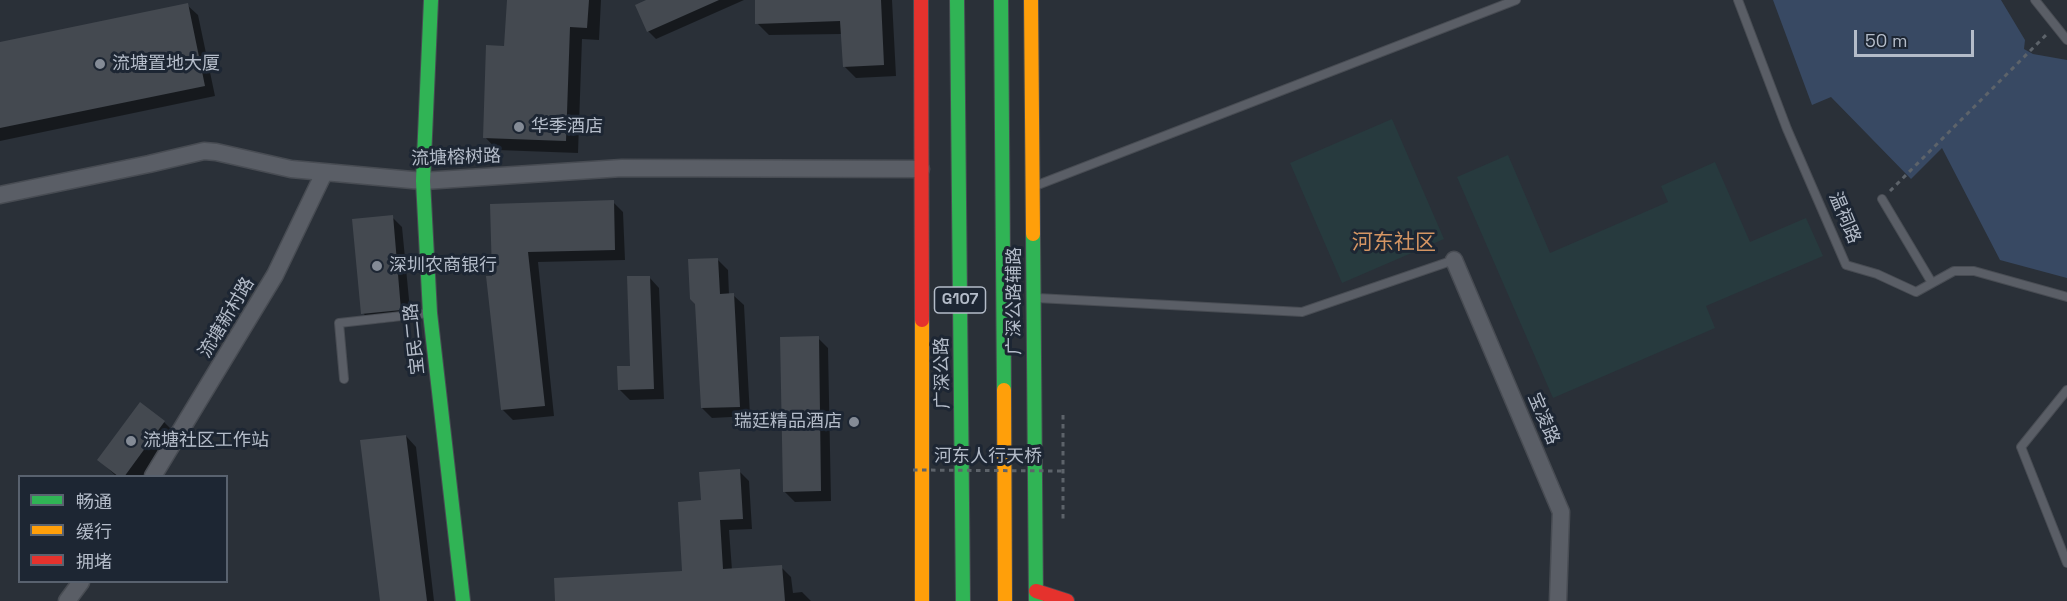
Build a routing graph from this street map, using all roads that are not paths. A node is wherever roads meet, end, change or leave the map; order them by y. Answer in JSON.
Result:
{"nodes":[{"id":1,"x":431,"y":0,"type":"edge"},
{"id":2,"x":921,"y":0,"type":"edge"},
{"id":3,"x":957,"y":0,"type":"edge"},
{"id":4,"x":1001,"y":0,"type":"edge"},
{"id":5,"x":1030,"y":0,"type":"edge"},
{"id":6,"x":1516,"y":0,"type":"edge"},
{"id":7,"x":1738,"y":0,"type":"edge"},
{"id":8,"x":2036,"y":0,"type":"edge"},
{"id":9,"x":2067,"y":40,"type":"edge"},
{"id":10,"x":921,"y":170,"type":"junction"},
{"id":11,"x":324,"y":173,"type":"junction"},
{"id":12,"x":423,"y":181,"type":"junction"},
{"id":13,"x":1032,"y":187,"type":"junction"},
{"id":14,"x":0,"y":195,"type":"edge"},
{"id":15,"x":1882,"y":199,"type":"road end"},
{"id":16,"x":1454,"y":260,"type":"joint"},
{"id":17,"x":1932,"y":283,"type":"junction"},
{"id":18,"x":2067,"y":297,"type":"edge"},
{"id":19,"x":1034,"y":298,"type":"junction"},
{"id":20,"x":430,"y":313,"type":"junction"},
{"id":21,"x":344,"y":379,"type":"dead end"},
{"id":22,"x":2067,"y":390,"type":"edge"},
{"id":23,"x":154,"y":475,"type":"edge"},
{"id":24,"x":2067,"y":563,"type":"edge"},
{"id":25,"x":80,"y":583,"type":"edge"},
{"id":26,"x":1036,"y":596,"type":"edge"},
{"id":27,"x":67,"y":601,"type":"edge"},
{"id":28,"x":463,"y":601,"type":"edge"},
{"id":29,"x":922,"y":601,"type":"edge"},
{"id":30,"x":963,"y":601,"type":"edge"},
{"id":31,"x":1005,"y":601,"type":"edge"},
{"id":32,"x":1067,"y":601,"type":"edge"},
{"id":33,"x":1558,"y":601,"type":"edge"}],
"edges":[{"from":1,"to":12,"type":"main road","name":"宝民二路"},
{"from":2,"to":10,"type":"main road"},
{"from":3,"to":30,"type":"main road","name":"广深公路","number":"G107"},
{"from":4,"to":31,"type":"main road","number":"G107"},
{"from":5,"to":13,"type":"main road","name":"广深公路辅路"},
{"from":6,"to":13,"type":"lane"},
{"from":7,"to":17,"type":"lane","name":"温祠路"},
{"from":8,"to":9,"type":"lane"},
{"from":10,"to":12,"type":"street","name":"流塘榕树路"},
{"from":10,"to":29,"type":"main road"},
{"from":11,"to":12,"type":"street","name":"流塘榕树路"},
{"from":11,"to":14,"type":"street","name":"流塘榕树路"},
{"from":11,"to":23,"type":"street","name":"流塘新村路"},
{"from":12,"to":20,"type":"main road","name":"宝民二路"},
{"from":13,"to":19,"type":"main road","name":"广深公路辅路"},
{"from":15,"to":17,"type":"lane"},
{"from":16,"to":19,"type":"lane"},
{"from":16,"to":33,"type":"street","name":"宝凌路"},
{"from":17,"to":18,"type":"lane","name":"温祠路"},
{"from":19,"to":26,"type":"main road","name":"广深公路辅路"},
{"from":20,"to":21,"type":"lane"},
{"from":20,"to":28,"type":"main road","name":"宝民二路"},
{"from":22,"to":24,"type":"lane"},
{"from":25,"to":27,"type":"street"},
{"from":26,"to":32,"type":"main road"}]}
